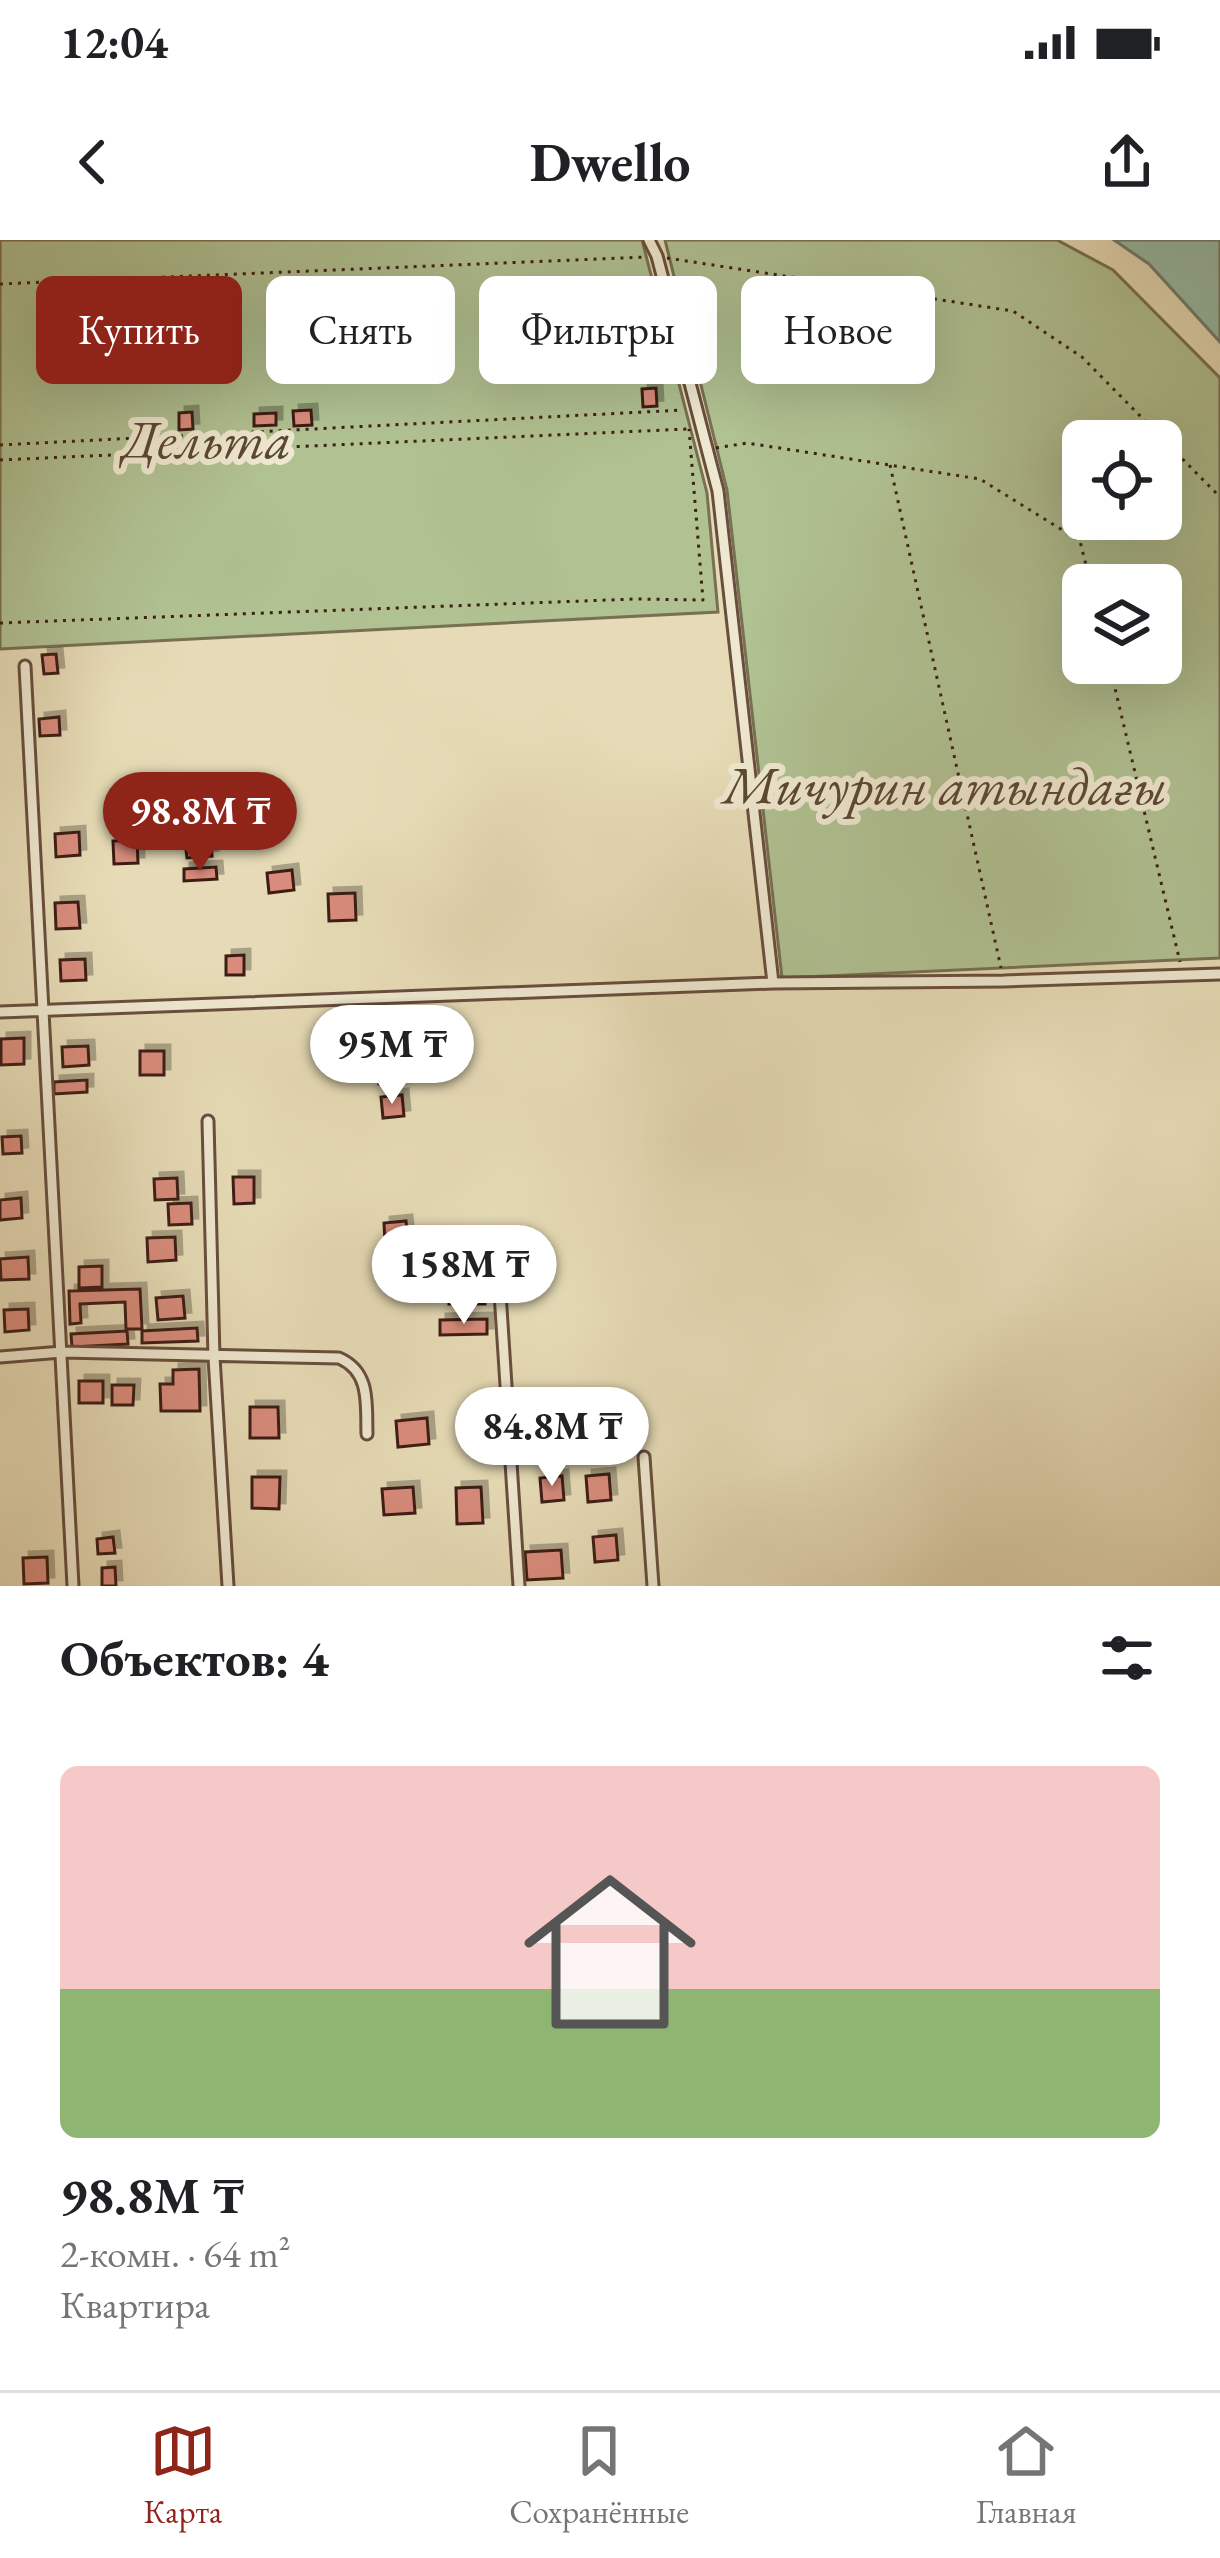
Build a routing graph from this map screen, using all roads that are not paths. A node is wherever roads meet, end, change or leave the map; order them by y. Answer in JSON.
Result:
{"nodes":[{"id":1,"x":649,"y":240,"type":"edge"},
{"id":2,"x":26,"y":666,"type":"dead end"},
{"id":3,"x":1220,"y":974,"type":"edge"},
{"id":4,"x":773,"y":983,"type":"junction"},
{"id":5,"x":45,"y":1010,"type":"junction"},
{"id":6,"x":0,"y":1012,"type":"edge"},
{"id":7,"x":208,"y":1121,"type":"dead end"},
{"id":8,"x":498,"y":1262,"type":"dead end"},
{"id":9,"x":62,"y":1352,"type":"junction"},
{"id":10,"x":0,"y":1357,"type":"edge"},
{"id":11,"x":214,"y":1357,"type":"junction"},
{"id":12,"x":367,"y":1434,"type":"dead end"},
{"id":13,"x":644,"y":1457,"type":"dead end"},
{"id":14,"x":73,"y":1586,"type":"edge"},
{"id":15,"x":229,"y":1586,"type":"edge"},
{"id":16,"x":520,"y":1586,"type":"edge"},
{"id":17,"x":653,"y":1586,"type":"edge"}],
"edges":[{"from":1,"to":4,"type":"street"},
{"from":2,"to":5,"type":"street"},
{"from":3,"to":4,"type":"street"},
{"from":4,"to":5,"type":"street"},
{"from":5,"to":6,"type":"street"},
{"from":5,"to":9,"type":"street"},
{"from":7,"to":11,"type":"street"},
{"from":8,"to":16,"type":"street"},
{"from":9,"to":10,"type":"street"},
{"from":9,"to":11,"type":"street"},
{"from":9,"to":14,"type":"street"},
{"from":11,"to":12,"type":"street"},
{"from":11,"to":15,"type":"street"},
{"from":13,"to":17,"type":"street"}]}
